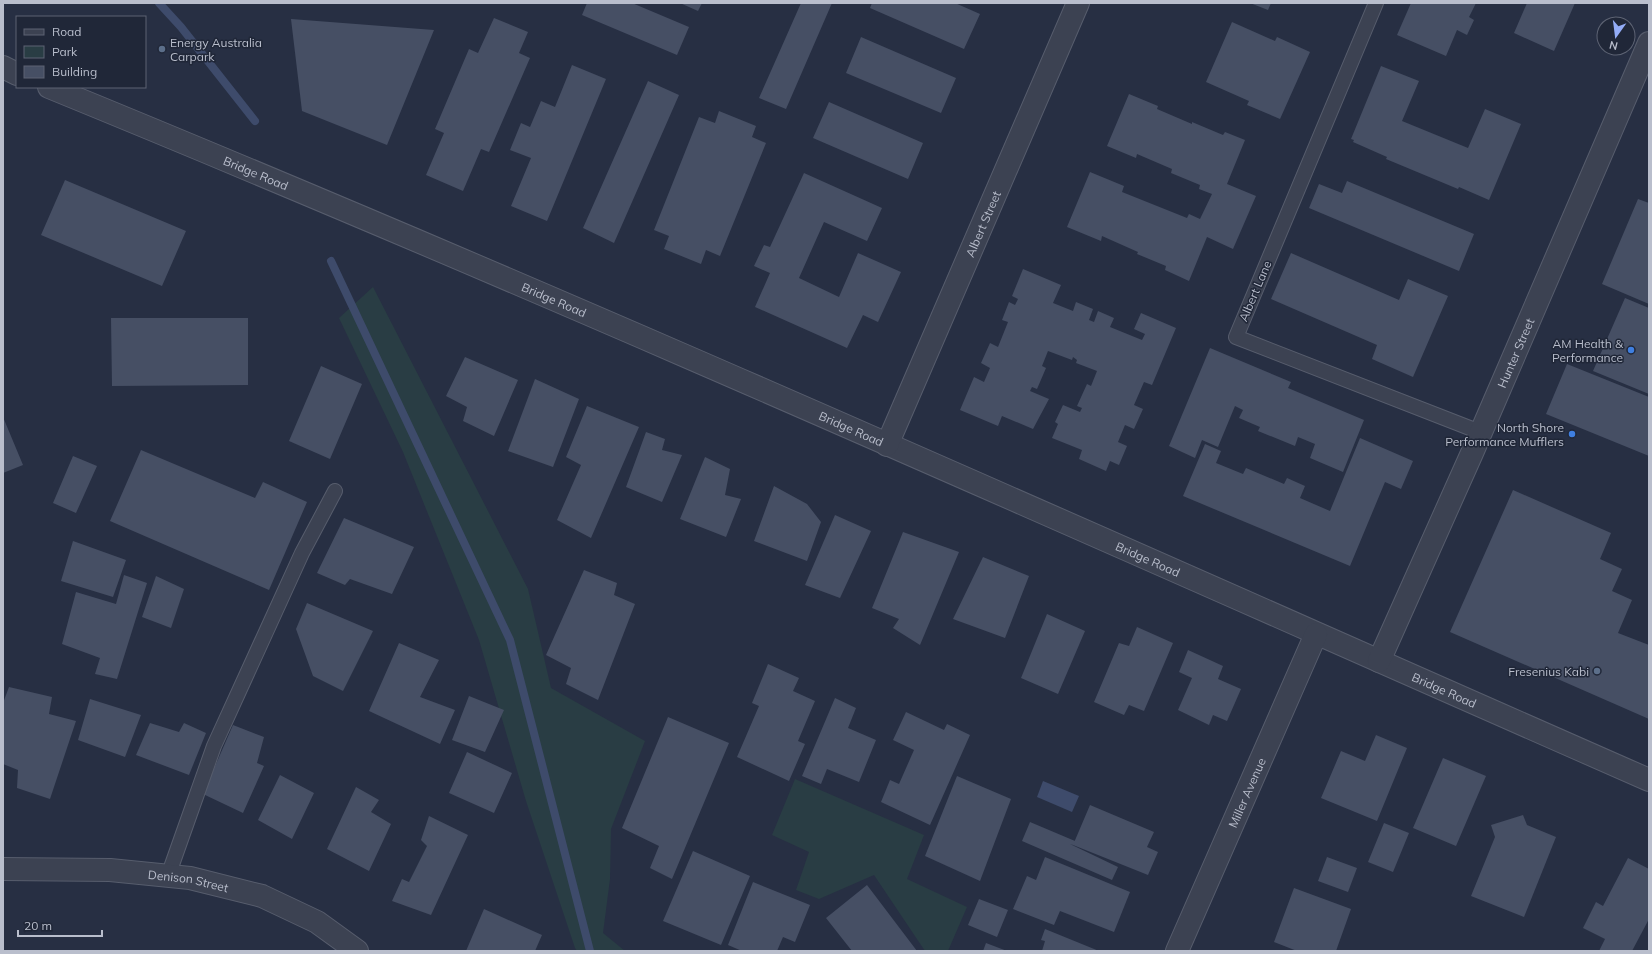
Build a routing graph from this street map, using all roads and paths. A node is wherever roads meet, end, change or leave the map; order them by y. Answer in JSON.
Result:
{"nodes":[{"id":1,"x":1078,"y":3,"type":"edge"},
{"id":2,"x":1376,"y":3,"type":"edge"},
{"id":3,"x":1649,"y":43,"type":"edge"},
{"id":4,"x":3,"y":68,"type":"edge"},
{"id":5,"x":16,"y":74,"type":"edge"},
{"id":6,"x":50,"y":88,"type":"edge"},
{"id":7,"x":1480,"y":432,"type":"junction"},
{"id":8,"x":887,"y":445,"type":"junction"},
{"id":9,"x":335,"y":491,"type":"dead end"},
{"id":10,"x":1316,"y":634,"type":"junction"},
{"id":11,"x":1379,"y":661,"type":"junction"},
{"id":12,"x":1649,"y":780,"type":"edge"},
{"id":13,"x":3,"y":869,"type":"edge"},
{"id":14,"x":168,"y":876,"type":"junction"},
{"id":15,"x":356,"y":951,"type":"edge"},
{"id":16,"x":1177,"y":951,"type":"edge"}],
"edges":[{"from":1,"to":8,"type":"street","name":"Albert Street"},
{"from":2,"to":7,"type":"lane","name":"Albert Lane"},
{"from":3,"to":7,"type":"street","name":"Hunter Street"},
{"from":4,"to":5,"type":"street"},
{"from":6,"to":8,"type":"street","name":"Bridge Road"},
{"from":7,"to":11,"type":"street","name":"Hunter Street"},
{"from":8,"to":10,"type":"street","name":"Bridge Road"},
{"from":9,"to":14,"type":"lane"},
{"from":10,"to":11,"type":"street","name":"Bridge Road"},
{"from":10,"to":16,"type":"street","name":"Miller Avenue"},
{"from":11,"to":12,"type":"street","name":"Bridge Road"},
{"from":13,"to":14,"type":"street","name":"Denison Street"},
{"from":14,"to":15,"type":"street","name":"Denison Street"}]}
